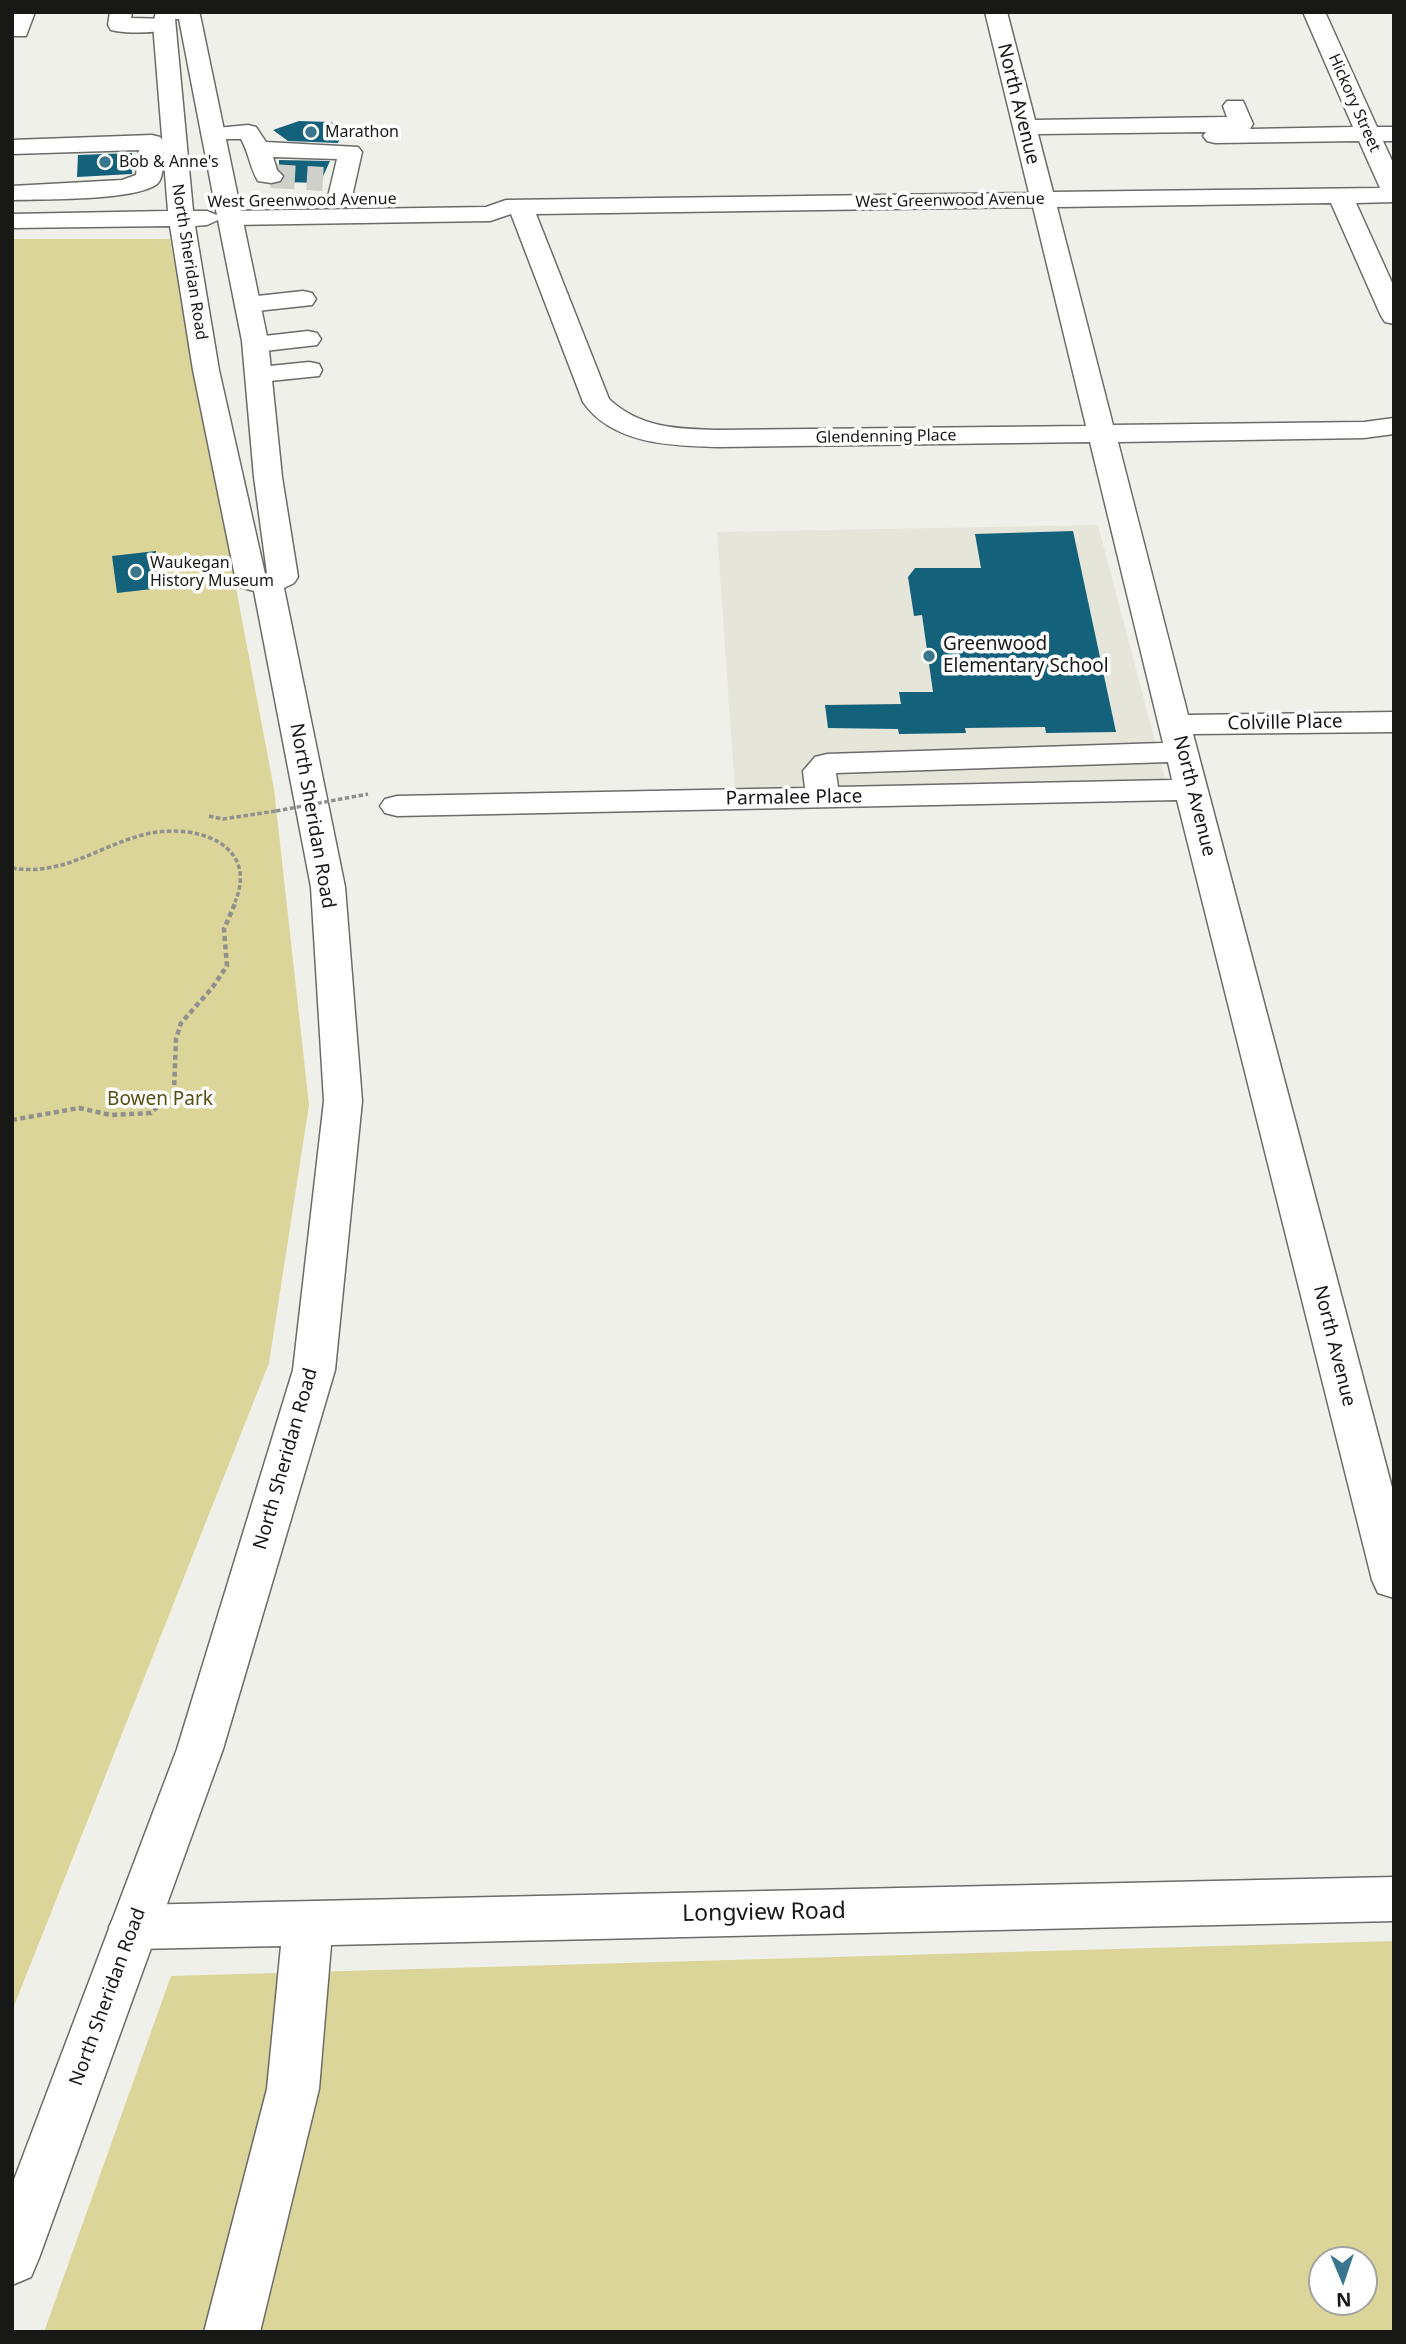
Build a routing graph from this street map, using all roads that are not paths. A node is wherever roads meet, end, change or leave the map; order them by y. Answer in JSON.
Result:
{"nodes":[{"id":1,"x":121,"y":12,"type":"edge"},
{"id":2,"x":996,"y":12,"type":"edge"},
{"id":3,"x":1314,"y":12,"type":"edge"},
{"id":4,"x":173,"y":16,"type":"edge"},
{"id":5,"x":1235,"y":106,"type":"dead end"},
{"id":6,"x":1024,"y":127,"type":"junction"},
{"id":7,"x":214,"y":134,"type":"junction"},
{"id":8,"x":1394,"y":134,"type":"edge"},
{"id":9,"x":1367,"y":135,"type":"junction"},
{"id":10,"x":1215,"y":136,"type":"dead end"},
{"id":11,"x":12,"y":147,"type":"edge"},
{"id":12,"x":158,"y":152,"type":"junction"},
{"id":13,"x":336,"y":178,"type":"junction"},
{"id":14,"x":12,"y":192,"type":"edge"},
{"id":15,"x":1394,"y":194,"type":"edge"},
{"id":16,"x":1340,"y":195,"type":"junction"},
{"id":17,"x":84,"y":197,"type":"junction"},
{"id":18,"x":1043,"y":200,"type":"junction"},
{"id":19,"x":12,"y":206,"type":"edge"},
{"id":20,"x":514,"y":207,"type":"junction"},
{"id":21,"x":228,"y":210,"type":"junction"},
{"id":22,"x":180,"y":211,"type":"junction"},
{"id":23,"x":12,"y":221,"type":"edge"},
{"id":24,"x":300,"y":290,"type":"dead end"},
{"id":25,"x":246,"y":295,"type":"junction"},
{"id":26,"x":1394,"y":316,"type":"edge"},
{"id":27,"x":308,"y":339,"type":"dead end"},
{"id":28,"x":256,"y":344,"type":"junction"},
{"id":29,"x":309,"y":370,"type":"dead end"},
{"id":30,"x":260,"y":374,"type":"junction"},
{"id":31,"x":1394,"y":426,"type":"edge"},
{"id":32,"x":1104,"y":434,"type":"junction"},
{"id":33,"x":268,"y":584,"type":"junction"},
{"id":34,"x":1394,"y":722,"type":"edge"},
{"id":35,"x":1180,"y":738,"type":"junction"},
{"id":36,"x":1191,"y":790,"type":"junction"},
{"id":37,"x":823,"y":797,"type":"junction"},
{"id":38,"x":382,"y":800,"type":"road end"},
{"id":39,"x":1394,"y":1580,"type":"edge"},
{"id":40,"x":1394,"y":1899,"type":"edge"},
{"id":41,"x":308,"y":1924,"type":"junction"},
{"id":42,"x":134,"y":1927,"type":"junction"},
{"id":43,"x":12,"y":2258,"type":"edge"},
{"id":44,"x":232,"y":2332,"type":"edge"}],
"edges":[{"from":1,"to":4,"type":"street"},
{"from":2,"to":6,"type":"street","name":"North Avenue"},
{"from":3,"to":9,"type":"street","name":"Hickory Street"},
{"from":4,"to":7,"type":"street"},
{"from":4,"to":12,"type":"street","name":"North Sheridan Road"},
{"from":5,"to":6,"type":"street"},
{"from":6,"to":18,"type":"street","name":"North Avenue"},
{"from":7,"to":13,"type":"street"},
{"from":7,"to":21,"type":"street"},
{"from":8,"to":9,"type":"street"},
{"from":9,"to":10,"type":"street"},
{"from":9,"to":15,"type":"street","name":"Hickory Street"},
{"from":11,"to":12,"type":"street"},
{"from":12,"to":17,"type":"street"},
{"from":12,"to":22,"type":"street","name":"North Sheridan Road"},
{"from":13,"to":20,"type":"street","name":"West Greenwood Avenue"},
{"from":13,"to":21,"type":"street","name":"West Greenwood Avenue"},
{"from":14,"to":17,"type":"street"},
{"from":15,"to":16,"type":"street","name":"West Greenwood Avenue"},
{"from":16,"to":18,"type":"street","name":"West Greenwood Avenue"},
{"from":16,"to":26,"type":"street"},
{"from":17,"to":19,"type":"street","name":"West Greenwood Avenue"},
{"from":17,"to":22,"type":"street","name":"West Greenwood Avenue"},
{"from":18,"to":20,"type":"street","name":"West Greenwood Avenue"},
{"from":18,"to":32,"type":"street","name":"North Avenue"},
{"from":20,"to":21,"type":"street","name":"West Greenwood Avenue"},
{"from":20,"to":32,"type":"street","name":"Glendenning Place"},
{"from":21,"to":22,"type":"street"},
{"from":21,"to":25,"type":"street"},
{"from":22,"to":23,"type":"street"},
{"from":22,"to":33,"type":"street","name":"North Sheridan Road"},
{"from":24,"to":25,"type":"street"},
{"from":25,"to":28,"type":"street"},
{"from":27,"to":28,"type":"street"},
{"from":28,"to":30,"type":"street"},
{"from":29,"to":30,"type":"street"},
{"from":30,"to":33,"type":"street"},
{"from":31,"to":32,"type":"street","name":"Glendenning Place"},
{"from":32,"to":35,"type":"street","name":"North Avenue"},
{"from":33,"to":42,"type":"street","name":"North Sheridan Road"},
{"from":34,"to":35,"type":"street","name":"Colville Place"},
{"from":35,"to":36,"type":"street","name":"North Avenue"},
{"from":35,"to":37,"type":"street","name":"Colville Place"},
{"from":36,"to":37,"type":"street","name":"Parmalee Place"},
{"from":36,"to":39,"type":"street","name":"North Avenue"},
{"from":37,"to":38,"type":"street","name":"Parmalee Place"},
{"from":40,"to":41,"type":"street","name":"Longview Road"},
{"from":41,"to":42,"type":"street","name":"Longview Road"},
{"from":41,"to":44,"type":"street"},
{"from":42,"to":43,"type":"street","name":"North Sheridan Road"}]}
